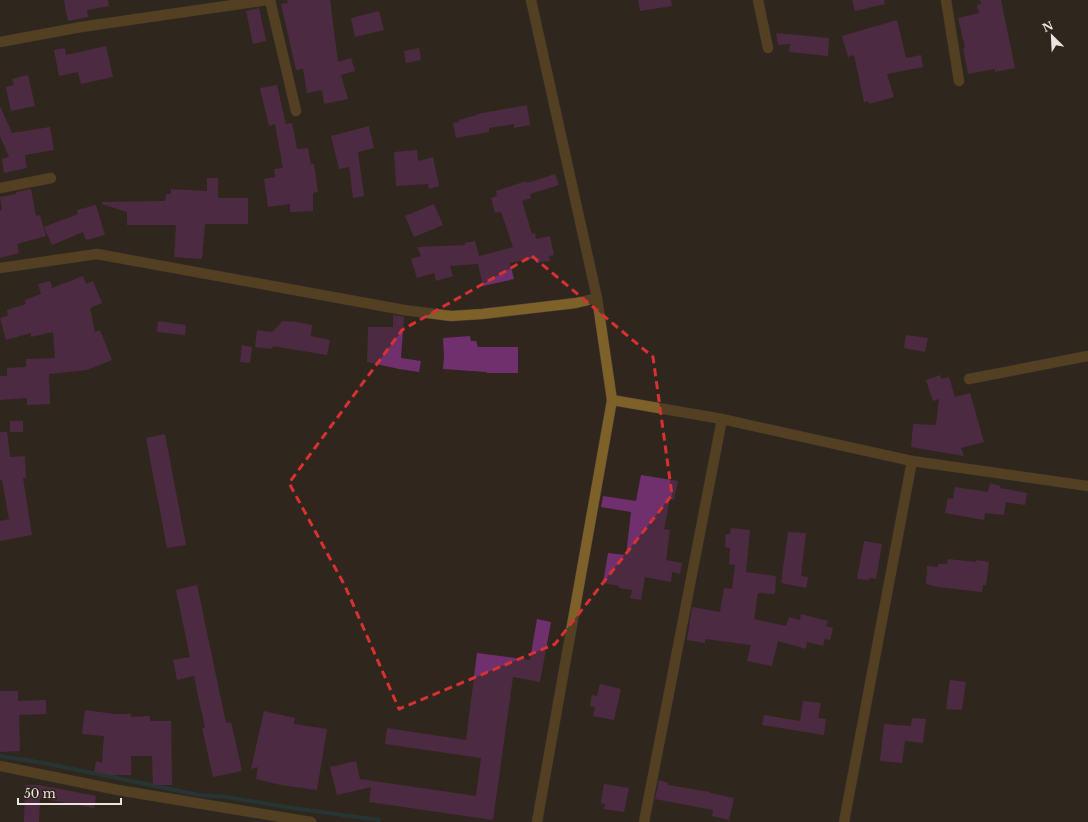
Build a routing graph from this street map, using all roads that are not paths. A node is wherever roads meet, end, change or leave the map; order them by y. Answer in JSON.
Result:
{"nodes":[{"id":1,"x":267,"y":0,"type":"edge"},
{"id":2,"x":270,"y":0,"type":"edge"},
{"id":3,"x":531,"y":0,"type":"edge"},
{"id":4,"x":758,"y":0,"type":"edge"},
{"id":5,"x":946,"y":0,"type":"edge"},
{"id":6,"x":250,"y":1,"type":"edge"},
{"id":7,"x":0,"y":42,"type":"edge"},
{"id":8,"x":768,"y":48,"type":"dead end"},
{"id":9,"x":959,"y":81,"type":"dead end"},
{"id":10,"x":296,"y":111,"type":"dead end"},
{"id":11,"x":51,"y":178,"type":"dead end"},
{"id":12,"x":0,"y":188,"type":"edge"},
{"id":13,"x":0,"y":268,"type":"edge"},
{"id":14,"x":597,"y":298,"type":"junction"},
{"id":15,"x":1088,"y":356,"type":"edge"},
{"id":16,"x":970,"y":379,"type":"dead end"},
{"id":17,"x":612,"y":400,"type":"junction"},
{"id":18,"x":722,"y":419,"type":"junction"},
{"id":19,"x":912,"y":461,"type":"junction"},
{"id":20,"x":1088,"y":486,"type":"edge"},
{"id":21,"x":0,"y":766,"type":"edge"},
{"id":22,"x":311,"y":822,"type":"edge"},
{"id":23,"x":537,"y":822,"type":"edge"},
{"id":24,"x":644,"y":822,"type":"edge"},
{"id":25,"x":844,"y":822,"type":"edge"}],
"edges":[{"from":1,"to":6,"type":"street"},
{"from":2,"to":10,"type":"street"},
{"from":3,"to":14,"type":"street"},
{"from":4,"to":8,"type":"street"},
{"from":5,"to":9,"type":"street"},
{"from":6,"to":7,"type":"street"},
{"from":11,"to":12,"type":"street"},
{"from":13,"to":14,"type":"street"},
{"from":14,"to":17,"type":"street"},
{"from":15,"to":16,"type":"street"},
{"from":17,"to":18,"type":"street"},
{"from":17,"to":23,"type":"street"},
{"from":18,"to":19,"type":"street"},
{"from":18,"to":24,"type":"street"},
{"from":19,"to":20,"type":"street"},
{"from":19,"to":25,"type":"street"},
{"from":21,"to":22,"type":"street"}]}
